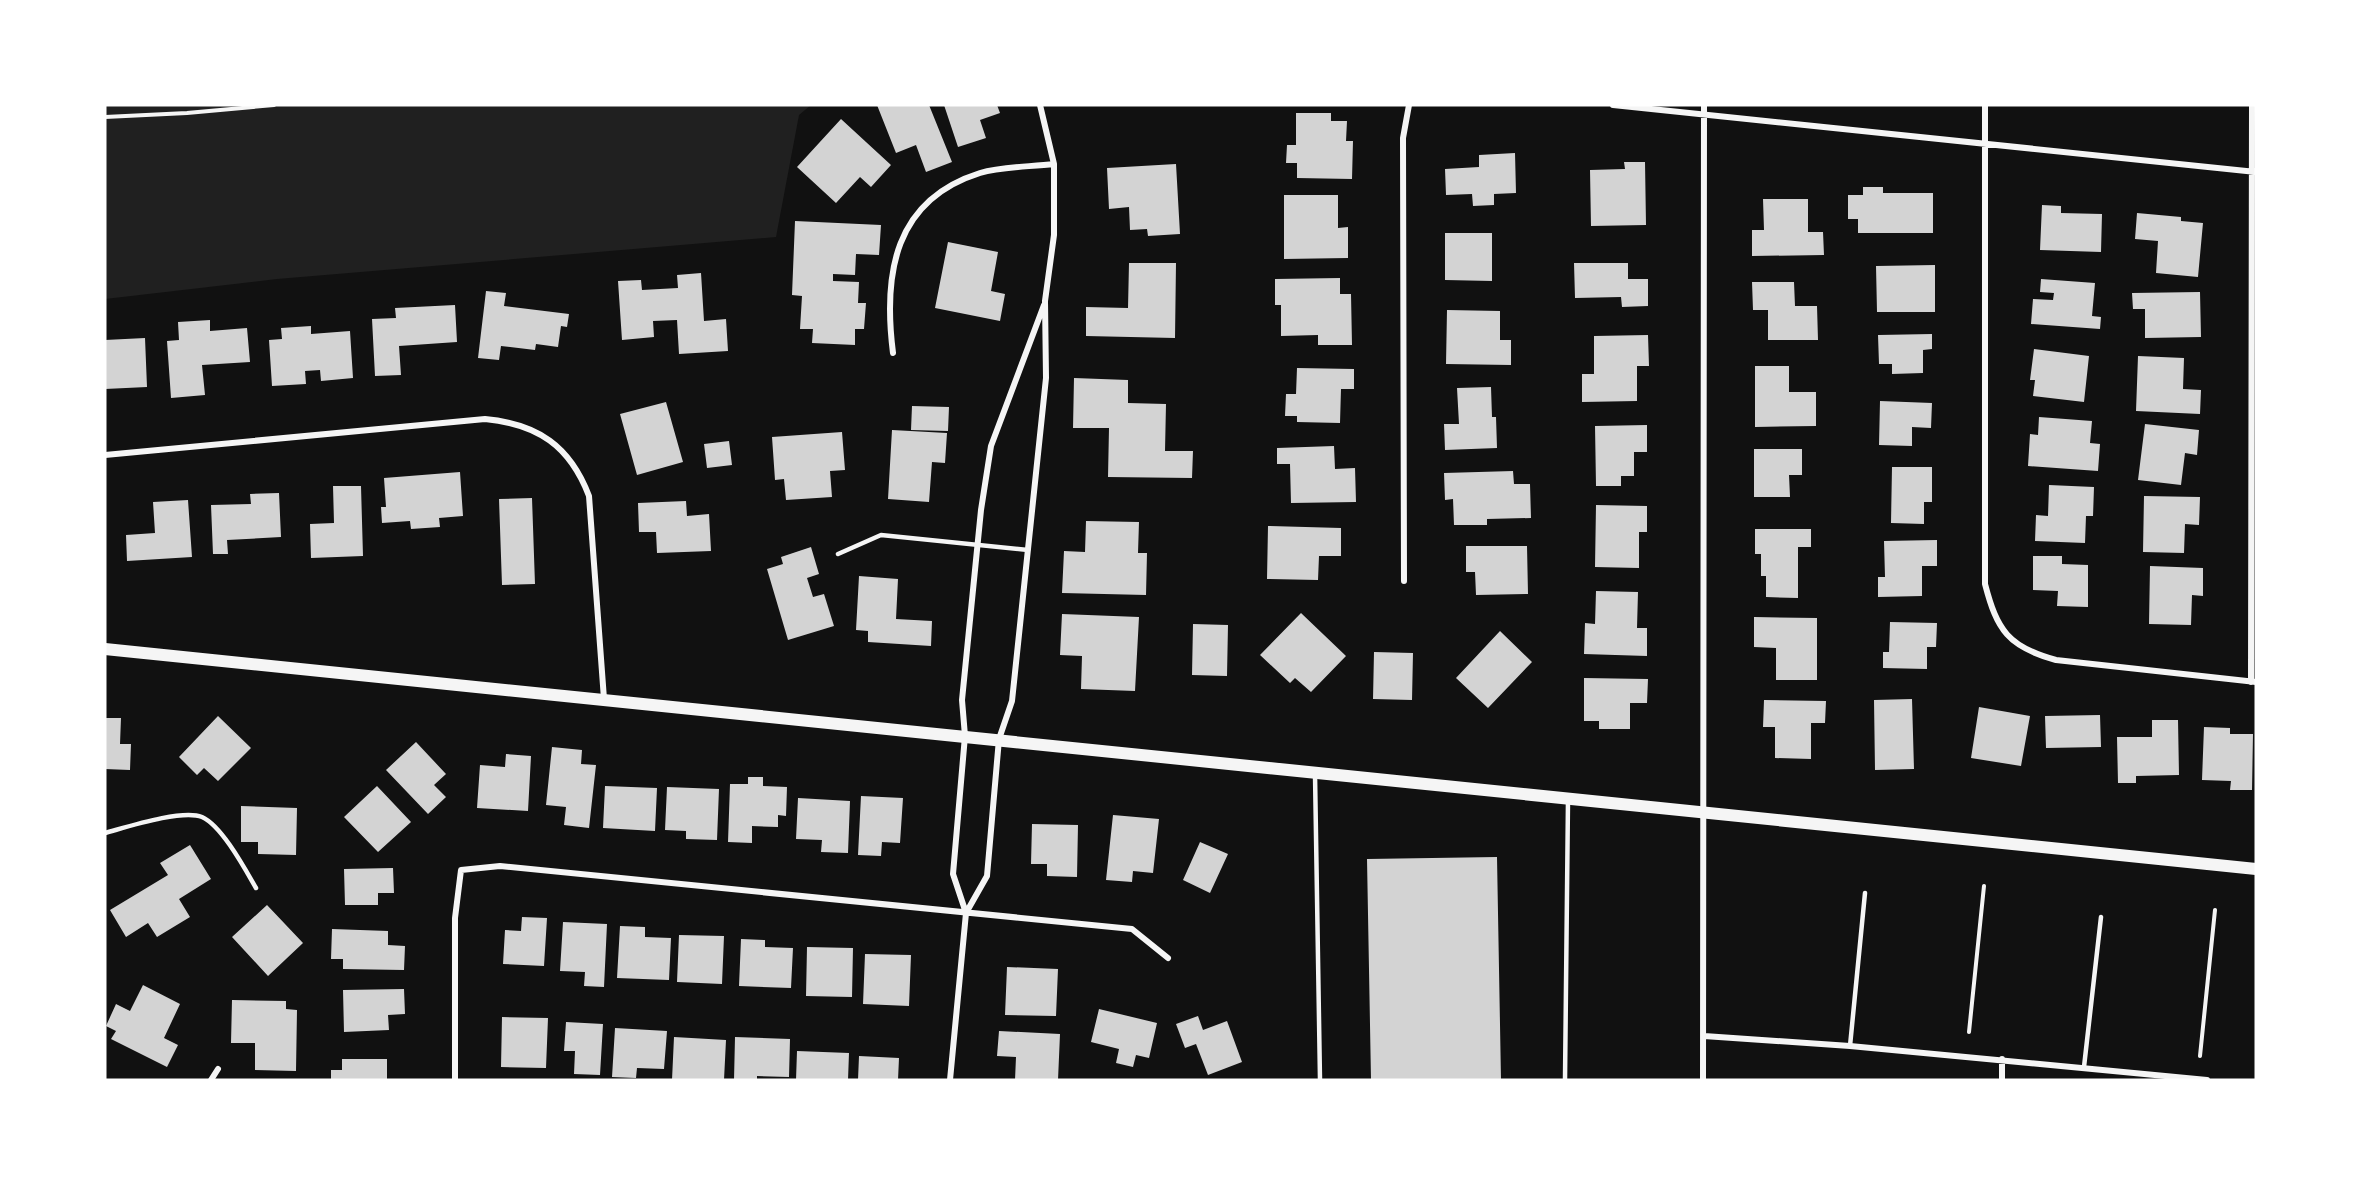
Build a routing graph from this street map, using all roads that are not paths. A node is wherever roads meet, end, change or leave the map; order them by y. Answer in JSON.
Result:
{"nodes":[{"id":1,"x":1040,"y":105,"type":"edge"},
{"id":2,"x":1409,"y":105,"type":"edge"},
{"id":3,"x":1613,"y":105,"type":"edge"},
{"id":4,"x":1704,"y":105,"type":"edge"},
{"id":5,"x":1985,"y":105,"type":"edge"},
{"id":6,"x":2252,"y":105,"type":"edge"},
{"id":7,"x":1704,"y":115,"type":"junction"},
{"id":8,"x":1986,"y":144,"type":"junction"},
{"id":9,"x":1054,"y":164,"type":"junction"},
{"id":10,"x":2254,"y":172,"type":"edge"},
{"id":11,"x":1046,"y":302,"type":"junction"},
{"id":12,"x":893,"y":353,"type":"dead end"},
{"id":13,"x":105,"y":455,"type":"edge"},
{"id":14,"x":977,"y":545,"type":"junction"},
{"id":15,"x":1028,"y":550,"type":"junction"},
{"id":16,"x":838,"y":554,"type":"dead end"},
{"id":17,"x":1404,"y":581,"type":"dead end"},
{"id":18,"x":105,"y":649,"type":"edge"},
{"id":19,"x":2254,"y":682,"type":"edge"},
{"id":20,"x":604,"y":699,"type":"junction"},
{"id":21,"x":965,"y":736,"type":"junction"},
{"id":22,"x":999,"y":739,"type":"junction"},
{"id":23,"x":1315,"y":772,"type":"junction"},
{"id":24,"x":1568,"y":798,"type":"junction"},
{"id":25,"x":1704,"y":812,"type":"junction"},
{"id":26,"x":105,"y":832,"type":"edge"},
{"id":27,"x":2256,"y":869,"type":"edge"},
{"id":28,"x":256,"y":888,"type":"dead end"},
{"id":29,"x":1864,"y":892,"type":"dead end"},
{"id":30,"x":966,"y":913,"type":"junction"},
{"id":31,"x":2101,"y":917,"type":"dead end"},
{"id":32,"x":1168,"y":958,"type":"dead end"},
{"id":33,"x":1704,"y":1035,"type":"junction"},
{"id":34,"x":1850,"y":1046,"type":"junction"},
{"id":35,"x":2002,"y":1059,"type":"junction"},
{"id":36,"x":2084,"y":1067,"type":"junction"},
{"id":37,"x":218,"y":1069,"type":"dead end"},
{"id":38,"x":211,"y":1080,"type":"edge"},
{"id":39,"x":455,"y":1080,"type":"edge"},
{"id":40,"x":950,"y":1080,"type":"edge"},
{"id":41,"x":1320,"y":1080,"type":"edge"},
{"id":42,"x":1565,"y":1080,"type":"edge"},
{"id":43,"x":1703,"y":1080,"type":"edge"},
{"id":44,"x":2002,"y":1080,"type":"edge"},
{"id":45,"x":2207,"y":1080,"type":"edge"}],
"edges":[{"from":1,"to":9,"type":"street"},
{"from":2,"to":17,"type":"street"},
{"from":3,"to":7,"type":"street"},
{"from":4,"to":7,"type":"street"},
{"from":5,"to":8,"type":"street"},
{"from":6,"to":10,"type":"street"},
{"from":7,"to":8,"type":"street"},
{"from":7,"to":25,"type":"street"},
{"from":8,"to":10,"type":"street"},
{"from":8,"to":19,"type":"street"},
{"from":9,"to":11,"type":"street"},
{"from":9,"to":12,"type":"street"},
{"from":10,"to":19,"type":"street"},
{"from":11,"to":14,"type":"street"},
{"from":11,"to":15,"type":"street"},
{"from":13,"to":20,"type":"street"},
{"from":14,"to":15,"type":"lane"},
{"from":14,"to":16,"type":"lane"},
{"from":14,"to":21,"type":"street"},
{"from":15,"to":22,"type":"street"},
{"from":18,"to":20,"type":"main road"},
{"from":20,"to":21,"type":"main road"},
{"from":21,"to":22,"type":"main road"},
{"from":21,"to":30,"type":"street"},
{"from":22,"to":23,"type":"main road"},
{"from":22,"to":30,"type":"street"},
{"from":23,"to":24,"type":"main road"},
{"from":23,"to":41,"type":"lane"},
{"from":24,"to":25,"type":"main road"},
{"from":24,"to":42,"type":"lane"},
{"from":25,"to":27,"type":"main road"},
{"from":25,"to":33,"type":"street"},
{"from":26,"to":28,"type":"lane"},
{"from":29,"to":34,"type":"lane"},
{"from":30,"to":32,"type":"street"},
{"from":30,"to":39,"type":"street"},
{"from":30,"to":40,"type":"street"},
{"from":31,"to":36,"type":"lane"},
{"from":33,"to":34,"type":"street"},
{"from":33,"to":43,"type":"street"},
{"from":34,"to":35,"type":"street"},
{"from":35,"to":36,"type":"street"},
{"from":35,"to":44,"type":"street"},
{"from":36,"to":45,"type":"street"},
{"from":37,"to":38,"type":"street"}]}
